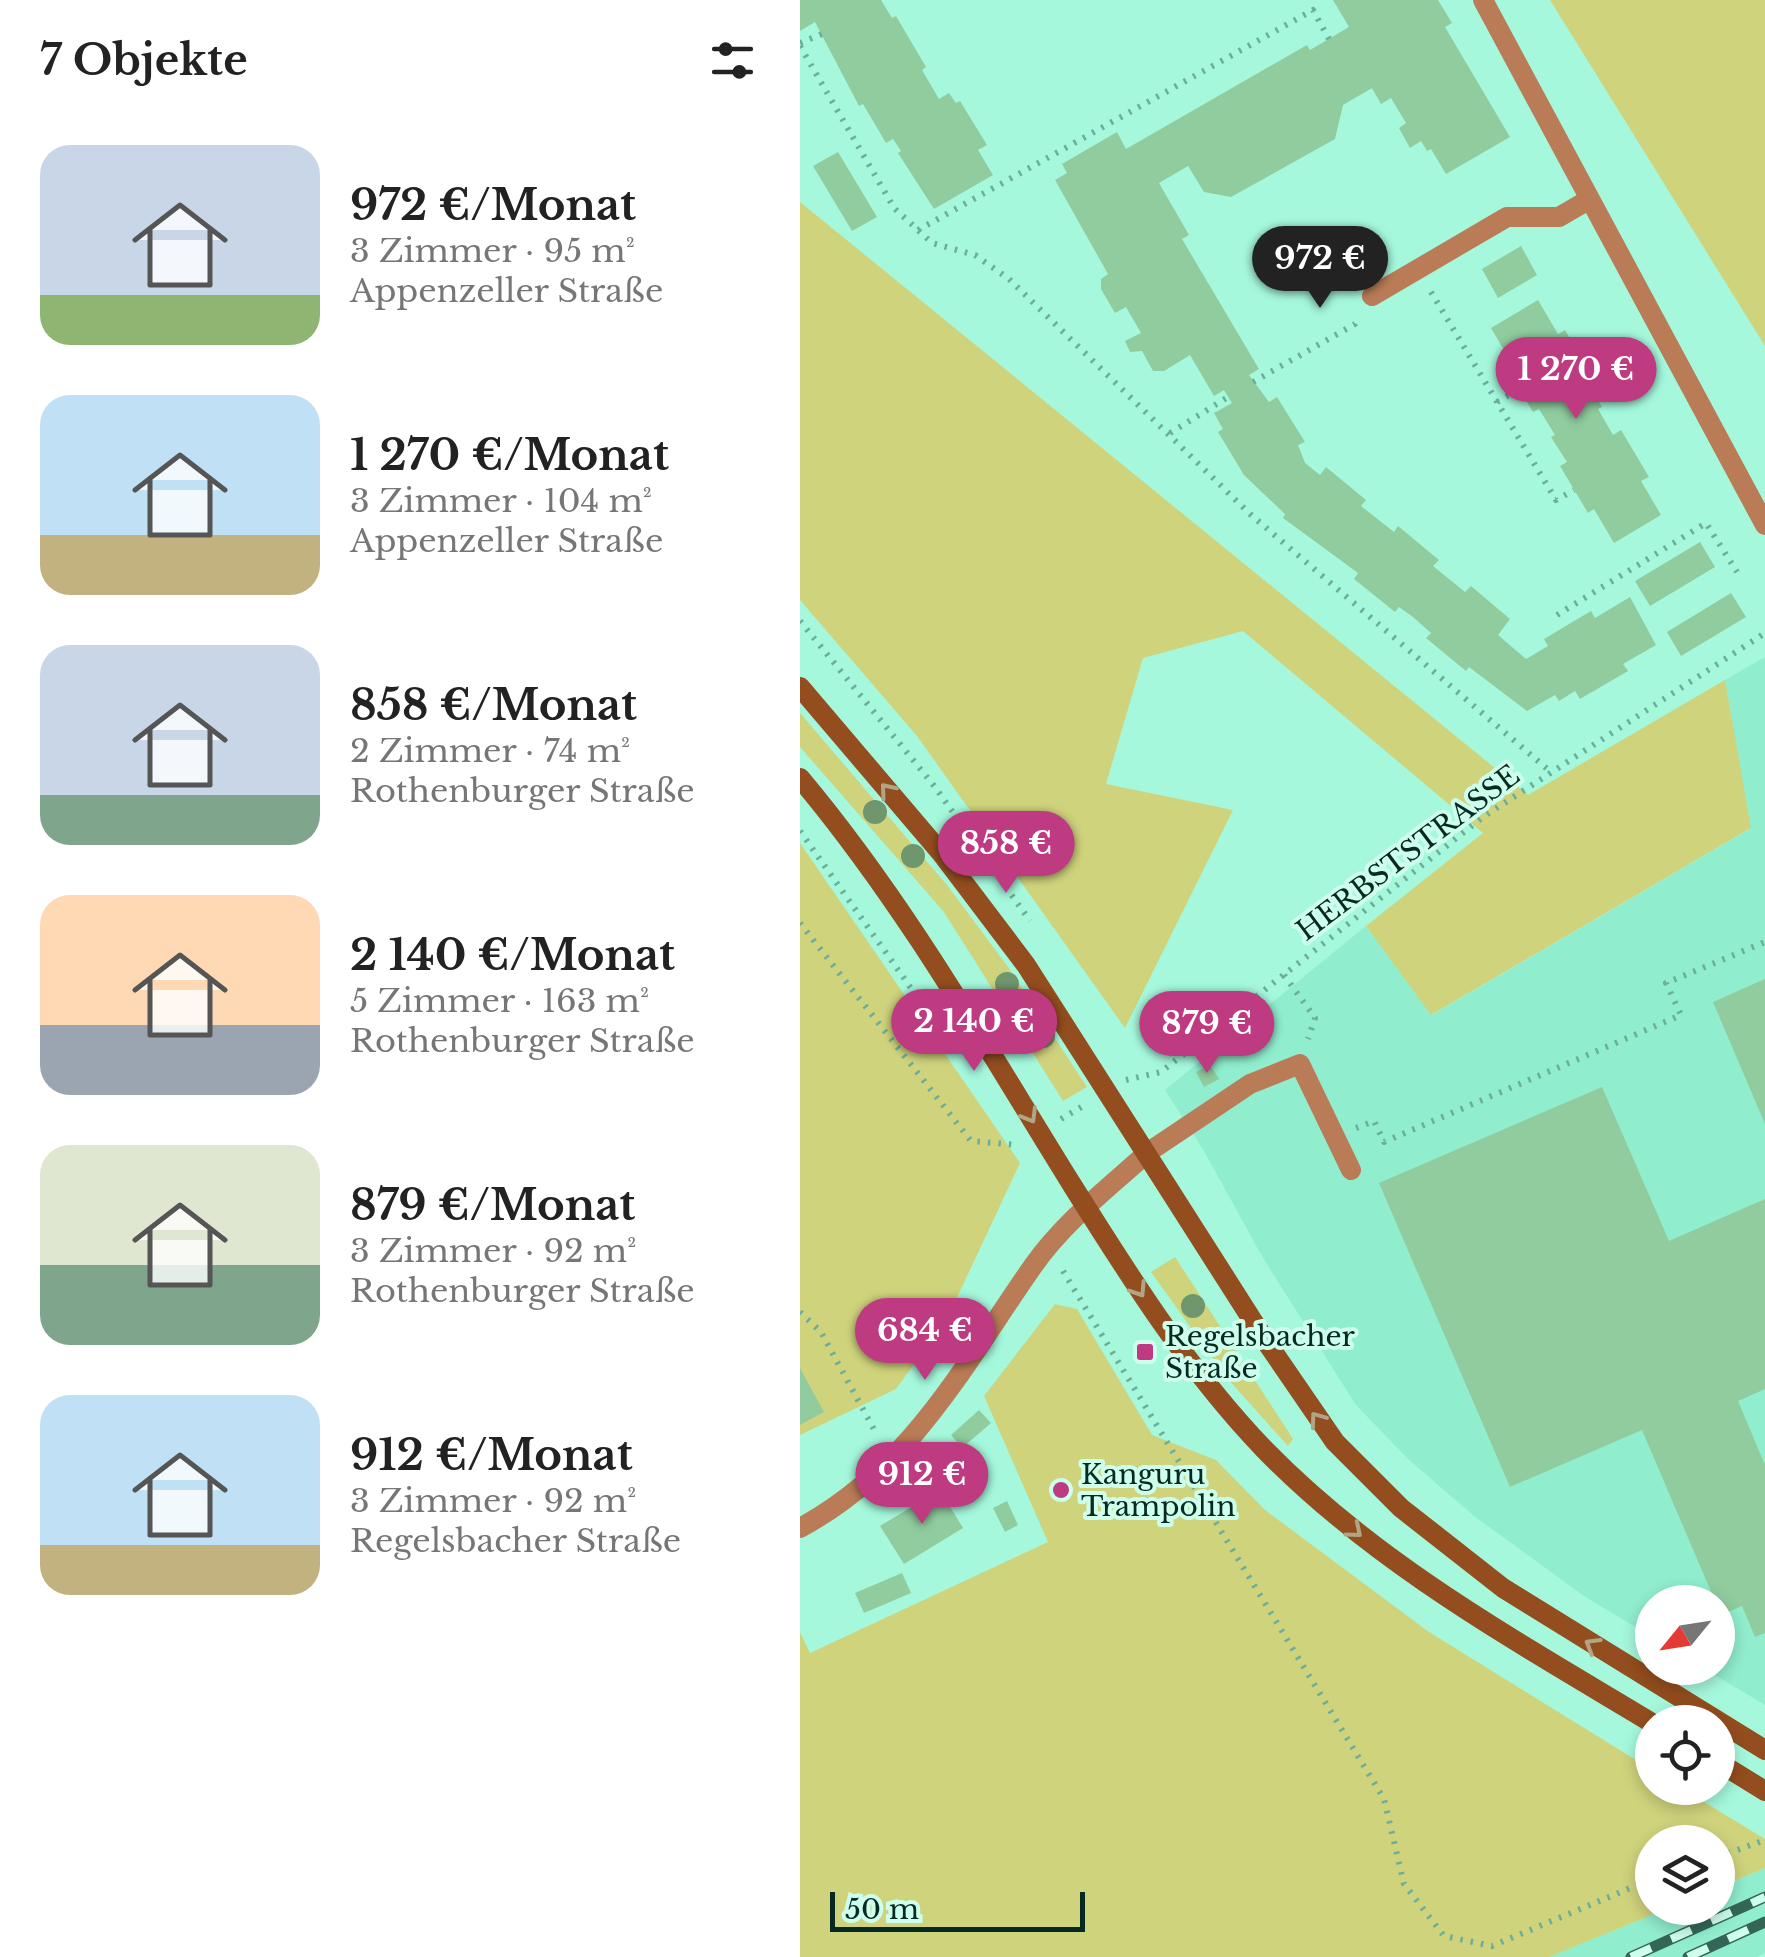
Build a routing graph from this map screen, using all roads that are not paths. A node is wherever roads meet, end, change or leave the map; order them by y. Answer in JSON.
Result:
{"nodes":[{"id":1,"x":1483,"y":0,"type":"edge"},
{"id":2,"x":1590,"y":199,"type":"junction"},
{"id":3,"x":1372,"y":296,"type":"road end"},
{"id":4,"x":1765,"y":524,"type":"edge"},
{"id":5,"x":800,"y":687,"type":"edge"},
{"id":6,"x":800,"y":778,"type":"edge"},
{"id":7,"x":1148,"y":1153,"type":"junction"},
{"id":8,"x":1351,"y":1170,"type":"dead end"},
{"id":9,"x":1086,"y":1208,"type":"junction"},
{"id":10,"x":800,"y":1528,"type":"edge"},
{"id":11,"x":1635,"y":1713,"type":"edge"},
{"id":12,"x":1765,"y":1750,"type":"edge"},
{"id":13,"x":1735,"y":1772,"type":"edge"},
{"id":14,"x":1765,"y":1790,"type":"edge"}],
"edges":[{"from":1,"to":2,"type":"street"},
{"from":2,"to":3,"type":"street"},
{"from":2,"to":4,"type":"street"},
{"from":7,"to":5,"type":"main road","one_way":true},
{"from":6,"to":9,"type":"main road","one_way":true},
{"from":7,"to":8,"type":"street"},
{"from":7,"to":9,"type":"street"},
{"from":12,"to":7,"type":"main road","one_way":true},
{"from":9,"to":10,"type":"street"},
{"from":9,"to":11,"type":"main road","one_way":true},
{"from":13,"to":14,"type":"main road"}]}
